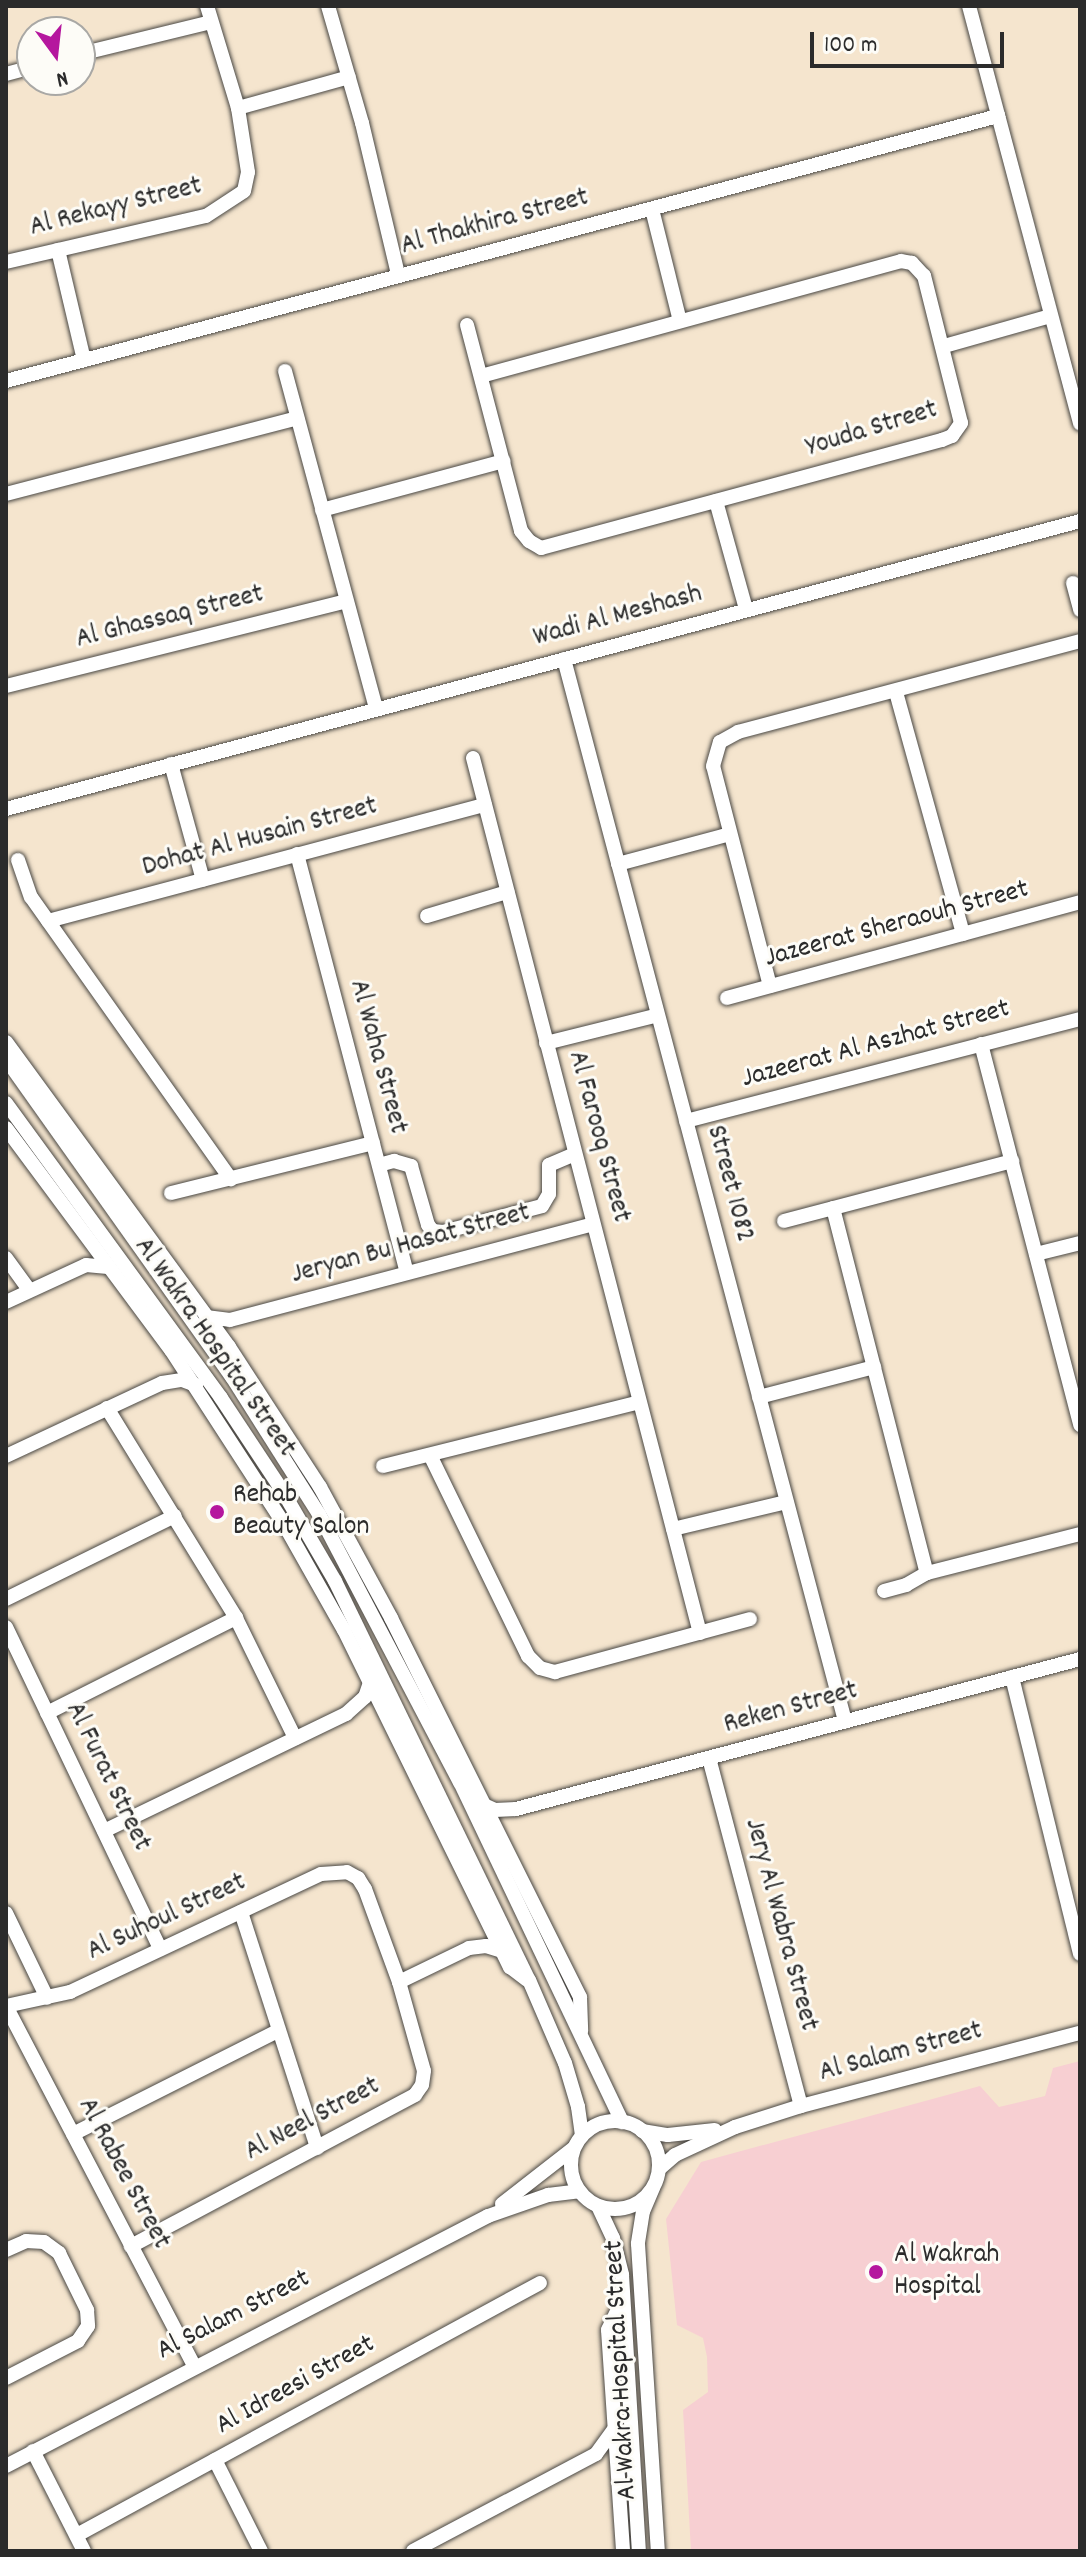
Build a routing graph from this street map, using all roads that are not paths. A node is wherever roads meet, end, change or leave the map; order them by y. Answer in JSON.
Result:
{"nodes":[{"id":1,"x":207,"y":6,"type":"edge"},
{"id":2,"x":328,"y":6,"type":"edge"},
{"id":3,"x":969,"y":6,"type":"edge"},
{"id":4,"x":211,"y":22,"type":"junction"},
{"id":5,"x":96,"y":50,"type":"edge"},
{"id":6,"x":349,"y":77,"type":"junction"},
{"id":7,"x":238,"y":108,"type":"junction"},
{"id":8,"x":998,"y":116,"type":"junction"},
{"id":9,"x":652,"y":209,"type":"junction"},
{"id":10,"x":58,"y":250,"type":"junction"},
{"id":11,"x":6,"y":262,"type":"edge"},
{"id":12,"x":398,"y":274,"type":"junction"},
{"id":13,"x":1051,"y":316,"type":"junction"},
{"id":14,"x":680,"y":321,"type":"junction"},
{"id":15,"x":467,"y":325,"type":"dead end"},
{"id":16,"x":944,"y":346,"type":"junction"},
{"id":17,"x":84,"y":360,"type":"junction"},
{"id":18,"x":285,"y":371,"type":"dead end"},
{"id":19,"x":481,"y":376,"type":"junction"},
{"id":20,"x":6,"y":381,"type":"edge"},
{"id":21,"x":297,"y":418,"type":"junction"},
{"id":22,"x":1080,"y":424,"type":"edge"},
{"id":23,"x":504,"y":461,"type":"junction"},
{"id":24,"x":6,"y":494,"type":"edge"},
{"id":25,"x":716,"y":501,"type":"junction"},
{"id":26,"x":322,"y":510,"type":"junction"},
{"id":27,"x":1080,"y":521,"type":"edge"},
{"id":28,"x":1073,"y":583,"type":"dead end"},
{"id":29,"x":347,"y":601,"type":"junction"},
{"id":30,"x":746,"y":609,"type":"junction"},
{"id":31,"x":1080,"y":610,"type":"edge"},
{"id":32,"x":1080,"y":641,"type":"edge"},
{"id":33,"x":564,"y":659,"type":"junction"},
{"id":34,"x":6,"y":686,"type":"edge"},
{"id":35,"x":896,"y":692,"type":"junction"},
{"id":36,"x":376,"y":709,"type":"junction"},
{"id":37,"x":473,"y":758,"type":"dead end"},
{"id":38,"x":171,"y":764,"type":"junction"},
{"id":39,"x":485,"y":805,"type":"junction"},
{"id":40,"x":6,"y":809,"type":"edge"},
{"id":41,"x":730,"y":834,"type":"junction"},
{"id":42,"x":297,"y":854,"type":"junction"},
{"id":43,"x":18,"y":860,"type":"dead end"},
{"id":44,"x":618,"y":864,"type":"junction"},
{"id":45,"x":203,"y":880,"type":"junction"},
{"id":46,"x":507,"y":892,"type":"junction"},
{"id":47,"x":1080,"y":902,"type":"edge"},
{"id":48,"x":427,"y":916,"type":"dead end"},
{"id":49,"x":48,"y":921,"type":"junction"},
{"id":50,"x":963,"y":934,"type":"junction"},
{"id":51,"x":770,"y":986,"type":"junction"},
{"id":52,"x":727,"y":998,"type":"dead end"},
{"id":53,"x":658,"y":1015,"type":"junction"},
{"id":54,"x":1080,"y":1019,"type":"edge"},
{"id":55,"x":6,"y":1042,"type":"edge"},
{"id":56,"x":546,"y":1043,"type":"junction"},
{"id":57,"x":981,"y":1044,"type":"junction"},
{"id":58,"x":6,"y":1059,"type":"edge"},
{"id":59,"x":6,"y":1103,"type":"edge"},
{"id":60,"x":686,"y":1121,"type":"junction"},
{"id":61,"x":6,"y":1128,"type":"edge"},
{"id":62,"x":373,"y":1143,"type":"junction"},
{"id":63,"x":575,"y":1154,"type":"junction"},
{"id":64,"x":1012,"y":1161,"type":"junction"},
{"id":65,"x":379,"y":1165,"type":"junction"},
{"id":66,"x":231,"y":1179,"type":"junction"},
{"id":67,"x":171,"y":1193,"type":"dead end"},
{"id":68,"x":833,"y":1208,"type":"junction"},
{"id":69,"x":784,"y":1221,"type":"dead end"},
{"id":70,"x":593,"y":1224,"type":"junction"},
{"id":71,"x":85,"y":1236,"type":"junction"},
{"id":72,"x":1080,"y":1243,"type":"edge"},
{"id":73,"x":1036,"y":1254,"type":"junction"},
{"id":74,"x":6,"y":1258,"type":"edge"},
{"id":75,"x":108,"y":1267,"type":"junction"},
{"id":76,"x":75,"y":1268,"type":"junction"},
{"id":77,"x":407,"y":1273,"type":"junction"},
{"id":78,"x":29,"y":1290,"type":"junction"},
{"id":79,"x":6,"y":1302,"type":"edge"},
{"id":80,"x":241,"y":1316,"type":"junction"},
{"id":81,"x":206,"y":1317,"type":"junction"},
{"id":82,"x":229,"y":1347,"type":"junction"},
{"id":83,"x":171,"y":1350,"type":"junction"},
{"id":84,"x":874,"y":1367,"type":"junction"},
{"id":85,"x":232,"y":1377,"type":"junction"},
{"id":86,"x":162,"y":1383,"type":"junction"},
{"id":87,"x":194,"y":1383,"type":"junction"},
{"id":88,"x":759,"y":1397,"type":"junction"},
{"id":89,"x":221,"y":1398,"type":"junction"},
{"id":90,"x":639,"y":1402,"type":"junction"},
{"id":91,"x":107,"y":1408,"type":"junction"},
{"id":92,"x":1080,"y":1425,"type":"edge"},
{"id":93,"x":430,"y":1455,"type":"junction"},
{"id":94,"x":6,"y":1456,"type":"edge"},
{"id":95,"x":383,"y":1466,"type":"dead end"},
{"id":96,"x":786,"y":1502,"type":"junction"},
{"id":97,"x":175,"y":1516,"type":"junction"},
{"id":98,"x":673,"y":1529,"type":"junction"},
{"id":99,"x":1080,"y":1534,"type":"edge"},
{"id":100,"x":927,"y":1573,"type":"junction"},
{"id":101,"x":884,"y":1591,"type":"dead end"},
{"id":102,"x":6,"y":1599,"type":"edge"},
{"id":103,"x":236,"y":1618,"type":"junction"},
{"id":104,"x":750,"y":1619,"type":"dead end"},
{"id":105,"x":6,"y":1627,"type":"edge"},
{"id":106,"x":700,"y":1633,"type":"junction"},
{"id":107,"x":1080,"y":1659,"type":"edge"},
{"id":108,"x":373,"y":1660,"type":"junction"},
{"id":109,"x":1012,"y":1677,"type":"junction"},
{"id":110,"x":370,"y":1685,"type":"junction"},
{"id":111,"x":47,"y":1713,"type":"junction"},
{"id":112,"x":384,"y":1713,"type":"junction"},
{"id":113,"x":346,"y":1714,"type":"junction"},
{"id":114,"x":845,"y":1721,"type":"junction"},
{"id":115,"x":295,"y":1738,"type":"junction"},
{"id":116,"x":709,"y":1758,"type":"junction"},
{"id":117,"x":460,"y":1782,"type":"junction"},
{"id":118,"x":485,"y":1807,"type":"junction"},
{"id":119,"x":516,"y":1809,"type":"junction"},
{"id":120,"x":104,"y":1831,"type":"junction"},
{"id":121,"x":500,"y":1836,"type":"junction"},
{"id":122,"x":347,"y":1872,"type":"joint"},
{"id":123,"x":241,"y":1912,"type":"junction"},
{"id":124,"x":6,"y":1913,"type":"edge"},
{"id":125,"x":485,"y":1918,"type":"junction"},
{"id":126,"x":469,"y":1948,"type":"junction"},
{"id":127,"x":160,"y":1949,"type":"junction"},
{"id":128,"x":502,"y":1951,"type":"junction"},
{"id":129,"x":1080,"y":1954,"type":"edge"},
{"id":130,"x":529,"y":1980,"type":"junction"},
{"id":131,"x":399,"y":1982,"type":"junction"},
{"id":132,"x":47,"y":1998,"type":"junction"},
{"id":133,"x":6,"y":2006,"type":"edge"},
{"id":134,"x":278,"y":2031,"type":"junction"},
{"id":135,"x":1080,"y":2033,"type":"edge"},
{"id":136,"x":581,"y":2036,"type":"junction"},
{"id":137,"x":801,"y":2106,"type":"junction"},
{"id":138,"x":622,"y":2122,"type":"junction"},
{"id":139,"x":735,"y":2127,"type":"junction"},
{"id":140,"x":642,"y":2131,"type":"junction"},
{"id":141,"x":73,"y":2134,"type":"junction"},
{"id":142,"x":578,"y":2142,"type":"junction"},
{"id":143,"x":317,"y":2148,"type":"junction"},
{"id":144,"x":659,"y":2169,"type":"junction"},
{"id":145,"x":653,"y":2188,"type":"junction"},
{"id":146,"x":579,"y":2191,"type":"junction"},
{"id":147,"x":598,"y":2206,"type":"junction"},
{"id":148,"x":488,"y":2216,"type":"junction"},
{"id":149,"x":131,"y":2246,"type":"junction"},
{"id":150,"x":6,"y":2250,"type":"edge"},
{"id":151,"x":540,"y":2283,"type":"dead end"},
{"id":152,"x":623,"y":2297,"type":"junction"},
{"id":153,"x":194,"y":2366,"type":"junction"},
{"id":154,"x":6,"y":2378,"type":"edge"},
{"id":155,"x":613,"y":2431,"type":"junction"},
{"id":156,"x":33,"y":2451,"type":"junction"},
{"id":157,"x":215,"y":2460,"type":"junction"},
{"id":158,"x":584,"y":2461,"type":"junction"},
{"id":159,"x":6,"y":2466,"type":"edge"},
{"id":160,"x":619,"y":2481,"type":"junction"},
{"id":161,"x":77,"y":2535,"type":"junction"},
{"id":162,"x":84,"y":2551,"type":"edge"},
{"id":163,"x":261,"y":2551,"type":"edge"},
{"id":164,"x":413,"y":2551,"type":"edge"},
{"id":165,"x":623,"y":2551,"type":"edge"},
{"id":166,"x":639,"y":2551,"type":"edge"},
{"id":167,"x":658,"y":2551,"type":"edge"}],
"edges":[{"from":1,"to":4,"type":"street","name":"Al Rekayy Street"},
{"from":2,"to":6,"type":"street"},
{"from":3,"to":8,"type":"street"},
{"from":4,"to":5,"type":"street"},
{"from":4,"to":7,"type":"street","name":"Al Rekayy Street"},
{"from":6,"to":7,"type":"street"},
{"from":6,"to":12,"type":"street"},
{"from":7,"to":10,"type":"street","name":"Al Rekayy Street"},
{"from":8,"to":9,"type":"street","name":"Al Thakhira Street"},
{"from":8,"to":13,"type":"street"},
{"from":9,"to":12,"type":"street","name":"Al Thakhira Street"},
{"from":9,"to":14,"type":"street"},
{"from":10,"to":11,"type":"street","name":"Al Rekayy Street"},
{"from":10,"to":17,"type":"street"},
{"from":12,"to":17,"type":"street","name":"Al Thakhira Street"},
{"from":13,"to":16,"type":"street"},
{"from":13,"to":22,"type":"street"},
{"from":14,"to":16,"type":"street","name":"Youda Street"},
{"from":14,"to":19,"type":"street","name":"Youda Street"},
{"from":15,"to":19,"type":"street","name":"Youda Street"},
{"from":16,"to":25,"type":"street","name":"Youda Street"},
{"from":17,"to":20,"type":"street","name":"Al Thakhira Street"},
{"from":18,"to":21,"type":"street"},
{"from":19,"to":23,"type":"street","name":"Youda Street"},
{"from":21,"to":24,"type":"street"},
{"from":21,"to":26,"type":"street"},
{"from":23,"to":25,"type":"street","name":"Youda Street"},
{"from":23,"to":26,"type":"street"},
{"from":25,"to":30,"type":"street"},
{"from":26,"to":29,"type":"street"},
{"from":27,"to":30,"type":"street","name":"Wadi Al Meshash"},
{"from":28,"to":31,"type":"street"},
{"from":29,"to":34,"type":"street","name":"Al Ghassaq Street"},
{"from":29,"to":36,"type":"street"},
{"from":30,"to":33,"type":"street","name":"Wadi Al Meshash"},
{"from":32,"to":35,"type":"street"},
{"from":33,"to":36,"type":"street","name":"Wadi Al Meshash"},
{"from":33,"to":44,"type":"street","name":"Street 1082"},
{"from":35,"to":41,"type":"street"},
{"from":35,"to":50,"type":"street"},
{"from":36,"to":38,"type":"street","name":"Wadi Al Meshash"},
{"from":37,"to":39,"type":"street","name":"Al Farooq Street"},
{"from":38,"to":40,"type":"street","name":"Wadi Al Meshash"},
{"from":38,"to":45,"type":"street"},
{"from":39,"to":42,"type":"street","name":"Dohat Al Husain Street"},
{"from":39,"to":46,"type":"street","name":"Al Farooq Street"},
{"from":41,"to":44,"type":"street"},
{"from":41,"to":51,"type":"street"},
{"from":42,"to":45,"type":"street","name":"Dohat Al Husain Street"},
{"from":42,"to":62,"type":"street","name":"Al Waha Street"},
{"from":43,"to":49,"type":"street"},
{"from":44,"to":53,"type":"street","name":"Street 1082"},
{"from":45,"to":49,"type":"street","name":"Dohat Al Husain Street"},
{"from":46,"to":48,"type":"street"},
{"from":46,"to":56,"type":"street","name":"Al Farooq Street"},
{"from":47,"to":50,"type":"street","name":"Jazeerat Sheraouh Street"},
{"from":49,"to":66,"type":"street"},
{"from":50,"to":51,"type":"street","name":"Jazeerat Sheraouh Street"},
{"from":51,"to":52,"type":"street","name":"Jazeerat Sheraouh Street"},
{"from":53,"to":56,"type":"street"},
{"from":53,"to":60,"type":"street","name":"Street 1082"},
{"from":54,"to":57,"type":"street","name":"Jazeerat Al Aszhat Street"},
{"from":55,"to":81,"type":"street","name":"Al Wakra Hospital Street"},
{"from":56,"to":63,"type":"street","name":"Al Farooq Street"},
{"from":57,"to":60,"type":"street","name":"Jazeerat Al Aszhat Street"},
{"from":57,"to":64,"type":"street"},
{"from":58,"to":85,"type":"street","name":"Al Wakra Hospital Street"},
{"from":59,"to":89,"type":"street","name":"Al Wakra Hospital Street"},
{"from":60,"to":88,"type":"street","name":"Street 1082"},
{"from":61,"to":71,"type":"street","name":"Al Wakra Hospital Street"},
{"from":62,"to":65,"type":"street","name":"Al Waha Street"},
{"from":62,"to":66,"type":"street"},
{"from":63,"to":65,"type":"street"},
{"from":63,"to":70,"type":"street","name":"Al Farooq Street"},
{"from":64,"to":68,"type":"street"},
{"from":64,"to":73,"type":"street"},
{"from":65,"to":77,"type":"street","name":"Al Waha Street"},
{"from":66,"to":67,"type":"street"},
{"from":68,"to":69,"type":"street"},
{"from":68,"to":84,"type":"street"},
{"from":70,"to":77,"type":"street","name":"Jeryan Bu Hasat Street"},
{"from":70,"to":90,"type":"street","name":"Al Farooq Street"},
{"from":71,"to":75,"type":"street","name":"Al Wakra Hospital Street"},
{"from":71,"to":76,"type":"street"},
{"from":72,"to":73,"type":"street"},
{"from":73,"to":92,"type":"street"},
{"from":74,"to":78,"type":"street"},
{"from":75,"to":76,"type":"street"},
{"from":75,"to":83,"type":"street","name":"Al Wakra Hospital Street"},
{"from":76,"to":78,"type":"street"},
{"from":77,"to":80,"type":"street","name":"Jeryan Bu Hasat Street"},
{"from":78,"to":79,"type":"street"},
{"from":80,"to":81,"type":"street","name":"Jeryan Bu Hasat Street"},
{"from":80,"to":82,"type":"street"},
{"from":81,"to":82,"type":"street","name":"Al Wakra Hospital Street"},
{"from":82,"to":85,"type":"street"},
{"from":82,"to":118,"type":"street","name":"Al Wakra Hospital Street"},
{"from":83,"to":86,"type":"street"},
{"from":83,"to":87,"type":"street","name":"Al Wakra Hospital Street"},
{"from":84,"to":88,"type":"street"},
{"from":84,"to":100,"type":"street"},
{"from":85,"to":117,"type":"street","name":"Al Wakra Hospital Street"},
{"from":86,"to":87,"type":"street"},
{"from":86,"to":91,"type":"street"},
{"from":87,"to":89,"type":"street"},
{"from":87,"to":110,"type":"street","name":"Al Wakra Hospital Street"},
{"from":88,"to":96,"type":"street","name":"Street 1082"},
{"from":89,"to":108,"type":"street","name":"Al Wakra Hospital Street"},
{"from":90,"to":93,"type":"street"},
{"from":90,"to":98,"type":"street","name":"Al Farooq Street"},
{"from":91,"to":94,"type":"street"},
{"from":91,"to":97,"type":"street"},
{"from":93,"to":95,"type":"street"},
{"from":93,"to":106,"type":"street"},
{"from":96,"to":98,"type":"street"},
{"from":96,"to":114,"type":"street","name":"Street 1082"},
{"from":97,"to":102,"type":"street"},
{"from":97,"to":103,"type":"street"},
{"from":98,"to":106,"type":"street","name":"Al Farooq Street"},
{"from":99,"to":100,"type":"street"},
{"from":100,"to":101,"type":"street"},
{"from":103,"to":111,"type":"street"},
{"from":103,"to":115,"type":"street"},
{"from":104,"to":106,"type":"street"},
{"from":105,"to":111,"type":"street","name":"Al Furat Street"},
{"from":107,"to":109,"type":"street","name":"Reken Street"},
{"from":108,"to":110,"type":"street"},
{"from":108,"to":130,"type":"street","name":"Al Wakra Hospital Street"},
{"from":109,"to":114,"type":"street","name":"Reken Street"},
{"from":109,"to":129,"type":"street"},
{"from":110,"to":112,"type":"street","name":"Al Wakra Hospital Street"},
{"from":110,"to":113,"type":"street"},
{"from":111,"to":120,"type":"street","name":"Al Furat Street"},
{"from":112,"to":113,"type":"street"},
{"from":112,"to":125,"type":"street","name":"Al Wakra Hospital Street"},
{"from":113,"to":115,"type":"street"},
{"from":114,"to":116,"type":"street","name":"Reken Street"},
{"from":115,"to":120,"type":"street"},
{"from":116,"to":119,"type":"street","name":"Reken Street"},
{"from":116,"to":137,"type":"street","name":"Jery Al Wabra Street"},
{"from":117,"to":118,"type":"street","name":"Al Wakra Hospital Street"},
{"from":117,"to":136,"type":"street","name":"Al Wakra Hospital Street"},
{"from":118,"to":119,"type":"street","name":"Reken Street"},
{"from":118,"to":121,"type":"street","name":"Al Wakra Hospital Street"},
{"from":119,"to":121,"type":"street"},
{"from":120,"to":127,"type":"street","name":"Al Furat Street"},
{"from":121,"to":136,"type":"street","name":"Al Wakra Hospital Street"},
{"from":122,"to":123,"type":"street","name":"Al Suhoul Street"},
{"from":122,"to":131,"type":"street","name":"Al Neel Street"},
{"from":123,"to":127,"type":"street","name":"Al Suhoul Street"},
{"from":123,"to":134,"type":"street"},
{"from":124,"to":132,"type":"street"},
{"from":125,"to":126,"type":"street"},
{"from":125,"to":128,"type":"street","name":"Al Wakra Hospital Street"},
{"from":126,"to":128,"type":"street"},
{"from":126,"to":131,"type":"street"},
{"from":127,"to":132,"type":"street","name":"Al Suhoul Street"},
{"from":128,"to":130,"type":"street","name":"Al Wakra Hospital Street"},
{"from":130,"to":142,"type":"street","name":"Al Wakra Hospital Street"},
{"from":131,"to":143,"type":"street","name":"Al Neel Street"},
{"from":132,"to":133,"type":"street","name":"Al Suhoul Street"},
{"from":133,"to":141,"type":"street","name":"Al Rabee Street"},
{"from":134,"to":141,"type":"street"},
{"from":134,"to":143,"type":"street"},
{"from":135,"to":137,"type":"street","name":"Al Salam Street"},
{"from":136,"to":138,"type":"street","name":"Al Wakra Hospital Street"},
{"from":137,"to":139,"type":"street","name":"Al Salam Street"},
{"from":138,"to":140,"type":"street"},
{"from":138,"to":142,"type":"street"},
{"from":139,"to":140,"type":"street","name":"Al Salam Street"},
{"from":139,"to":144,"type":"street","name":"Al Salam Street"},
{"from":140,"to":144,"type":"street"},
{"from":141,"to":149,"type":"street","name":"Al Rabee Street"},
{"from":142,"to":146,"type":"street"},
{"from":142,"to":148,"type":"street","name":"Al Salam Street"},
{"from":143,"to":149,"type":"street","name":"Al Neel Street"},
{"from":144,"to":145,"type":"street"},
{"from":145,"to":147,"type":"street"},
{"from":145,"to":167,"type":"street","name":"Al Wakra Hospital Street"},
{"from":146,"to":147,"type":"street"},
{"from":146,"to":148,"type":"street","name":"Al Salam Street"},
{"from":147,"to":152,"type":"street","name":"Al Wakra Hospital Street"},
{"from":148,"to":153,"type":"street","name":"Al Salam Street"},
{"from":149,"to":153,"type":"street","name":"Al Rabee Street"},
{"from":150,"to":154,"type":"street"},
{"from":151,"to":157,"type":"street","name":"Al Idreesi Street"},
{"from":152,"to":155,"type":"street","name":"Al Wakra Hospital Street"},
{"from":152,"to":166,"type":"street","name":"Al Wakra Hospital Street"},
{"from":153,"to":156,"type":"street","name":"Al Salam Street"},
{"from":155,"to":158,"type":"street"},
{"from":155,"to":160,"type":"street","name":"Al Wakra Hospital Street"},
{"from":156,"to":159,"type":"street","name":"Al Salam Street"},
{"from":156,"to":161,"type":"street"},
{"from":157,"to":161,"type":"street","name":"Al Idreesi Street"},
{"from":157,"to":163,"type":"street"},
{"from":158,"to":160,"type":"street"},
{"from":158,"to":164,"type":"street"},
{"from":160,"to":165,"type":"street","name":"Al Wakra Hospital Street"},
{"from":161,"to":162,"type":"street"}]}
